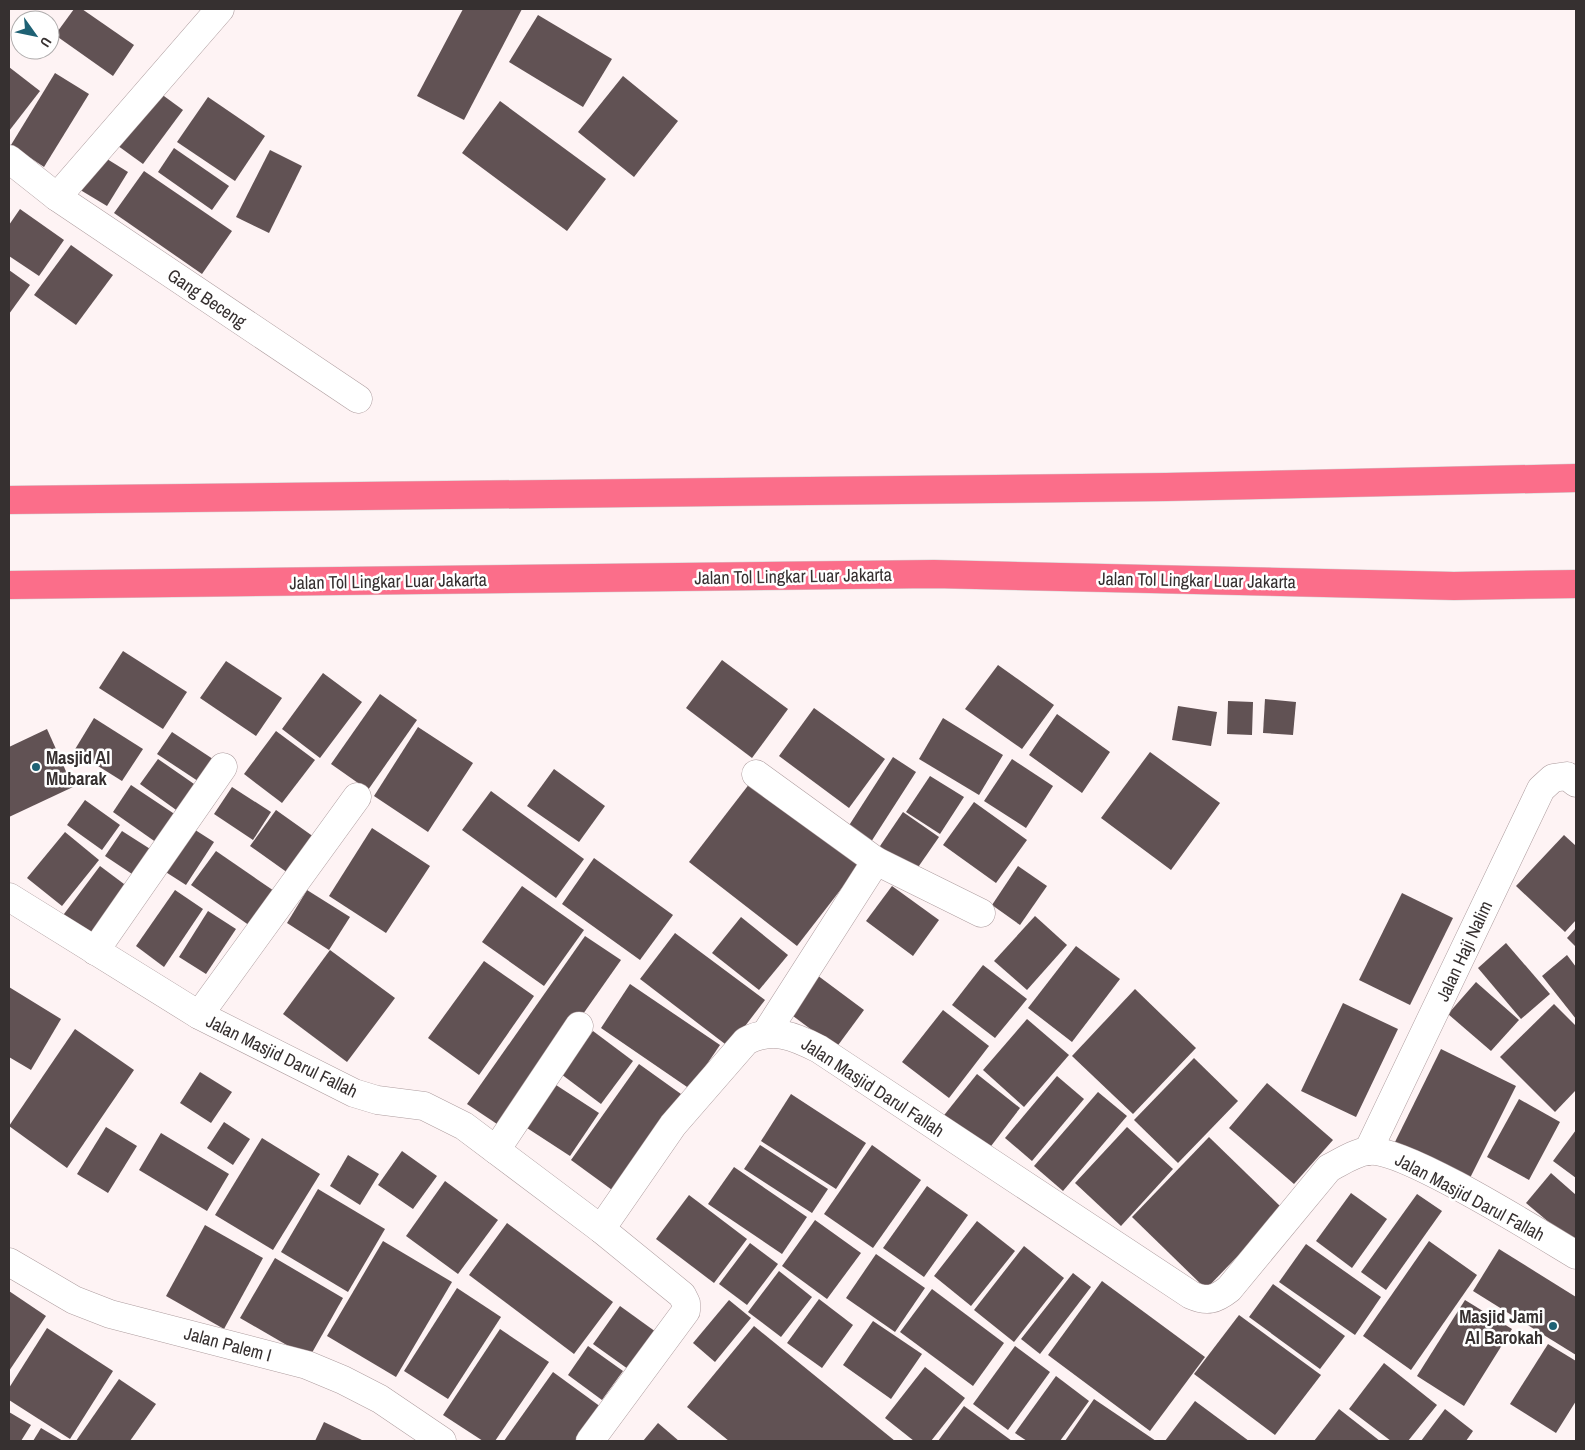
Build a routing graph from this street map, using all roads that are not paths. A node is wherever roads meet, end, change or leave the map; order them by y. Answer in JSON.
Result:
{"nodes":[{"id":1,"x":220,"y":9,"type":"edge"},
{"id":2,"x":9,"y":159,"type":"edge"},
{"id":3,"x":56,"y":197,"type":"junction"},
{"id":4,"x":358,"y":399,"type":"dead end"},
{"id":5,"x":1576,"y":478,"type":"edge"},
{"id":6,"x":9,"y":500,"type":"edge"},
{"id":7,"x":1576,"y":584,"type":"edge"},
{"id":8,"x":9,"y":585,"type":"edge"},
{"id":9,"x":223,"y":767,"type":"dead end"},
{"id":10,"x":756,"y":774,"type":"dead end"},
{"id":11,"x":1576,"y":784,"type":"edge"},
{"id":12,"x":357,"y":797,"type":"dead end"},
{"id":13,"x":876,"y":861,"type":"junction"},
{"id":14,"x":9,"y":897,"type":"edge"},
{"id":15,"x":981,"y":913,"type":"dead end"},
{"id":16,"x":95,"y":951,"type":"junction"},
{"id":17,"x":199,"y":1015,"type":"junction"},
{"id":18,"x":579,"y":1026,"type":"dead end"},
{"id":19,"x":766,"y":1033,"type":"junction"},
{"id":20,"x":496,"y":1150,"type":"junction"},
{"id":21,"x":1368,"y":1151,"type":"junction"},
{"id":22,"x":601,"y":1229,"type":"junction"},
{"id":23,"x":1576,"y":1255,"type":"edge"},
{"id":24,"x":9,"y":1262,"type":"edge"},
{"id":25,"x":442,"y":1441,"type":"edge"},
{"id":26,"x":590,"y":1441,"type":"edge"}],
"edges":[{"from":1,"to":3,"type":"street"},
{"from":2,"to":3,"type":"street","name":"Gang Beceng"},
{"from":3,"to":4,"type":"street","name":"Gang Beceng"},
{"from":5,"to":6,"type":"highway"},
{"from":7,"to":8,"type":"highway","name":"Jalan Tol Lingkar Luar Jakarta"},
{"from":9,"to":16,"type":"street"},
{"from":10,"to":13,"type":"street"},
{"from":11,"to":21,"type":"street","name":"Jalan Haji Nalim"},
{"from":12,"to":17,"type":"street"},
{"from":13,"to":15,"type":"street"},
{"from":13,"to":19,"type":"street"},
{"from":14,"to":16,"type":"street","name":"Jalan Masjid Darul Fallah"},
{"from":16,"to":17,"type":"street","name":"Jalan Masjid Darul Fallah"},
{"from":17,"to":20,"type":"street","name":"Jalan Masjid Darul Fallah"},
{"from":18,"to":20,"type":"street"},
{"from":19,"to":21,"type":"street","name":"Jalan Masjid Darul Fallah"},
{"from":19,"to":22,"type":"street"},
{"from":20,"to":22,"type":"street","name":"Jalan Masjid Darul Fallah"},
{"from":21,"to":23,"type":"street","name":"Jalan Masjid Darul Fallah"},
{"from":22,"to":26,"type":"street","name":"Jalan Masjid Darul Fallah"},
{"from":24,"to":25,"type":"street","name":"Jalan Palem I"}]}
